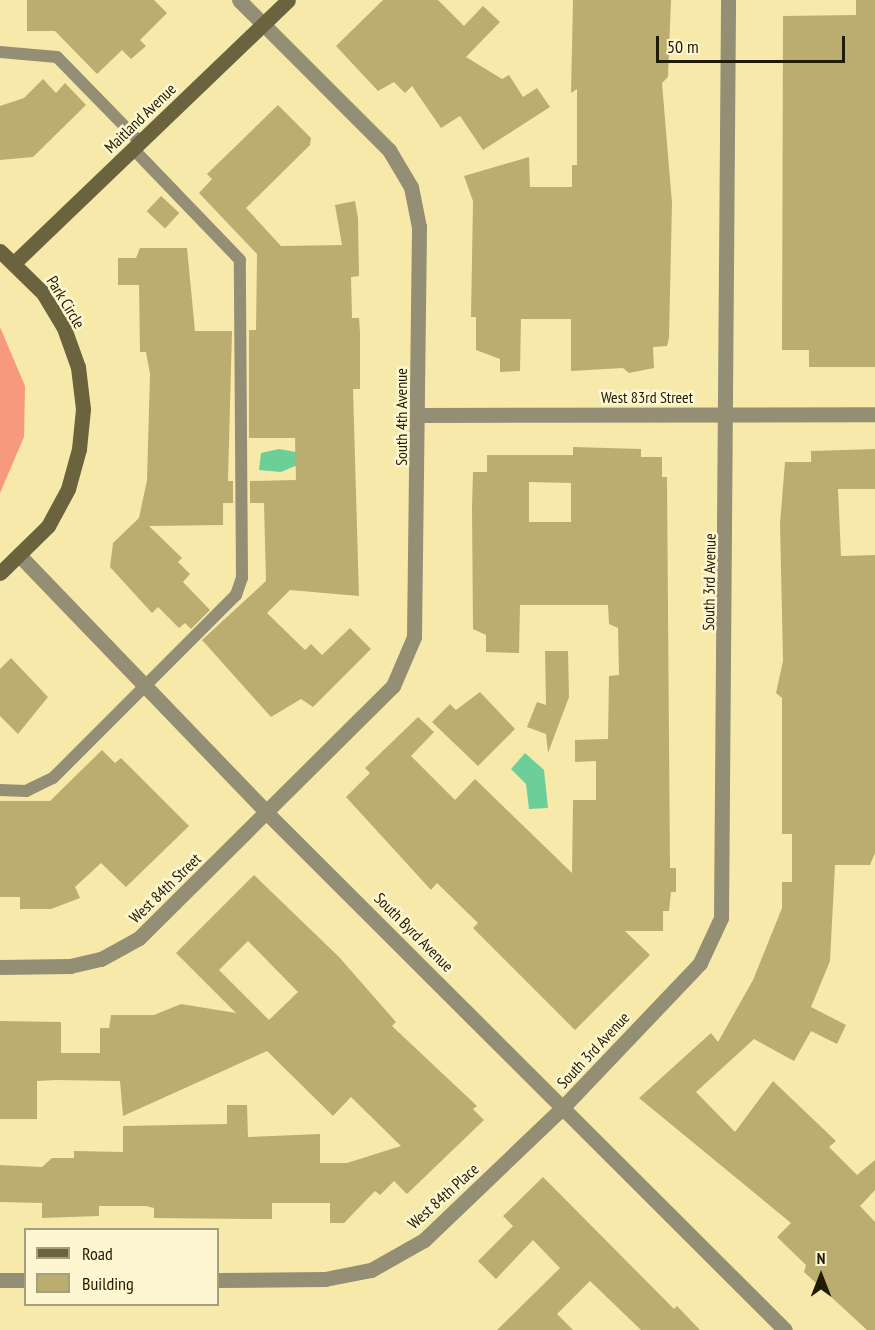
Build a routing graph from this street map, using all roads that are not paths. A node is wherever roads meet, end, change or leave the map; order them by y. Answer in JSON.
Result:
{"nodes":[{"id":1,"x":239,"y":0,"type":"edge"},
{"id":2,"x":288,"y":0,"type":"edge"},
{"id":3,"x":728,"y":0,"type":"edge"},
{"id":4,"x":264,"y":24,"type":"junction"},
{"id":5,"x":0,"y":52,"type":"edge"},
{"id":6,"x":137,"y":146,"type":"junction"},
{"id":7,"x":0,"y":251,"type":"edge"},
{"id":8,"x":15,"y":262,"type":"junction"},
{"id":9,"x":729,"y":414,"type":"junction"},
{"id":10,"x":875,"y":414,"type":"edge"},
{"id":11,"x":420,"y":415,"type":"junction"},
{"id":12,"x":21,"y":557,"type":"junction"},
{"id":13,"x":0,"y":573,"type":"edge"},
{"id":14,"x":145,"y":686,"type":"junction"},
{"id":15,"x":0,"y":790,"type":"edge"},
{"id":16,"x":268,"y":814,"type":"junction"},
{"id":17,"x":0,"y":967,"type":"edge"},
{"id":18,"x":564,"y":1106,"type":"junction"},
{"id":19,"x":24,"y":1280,"type":"edge"},
{"id":20,"x":219,"y":1280,"type":"edge"},
{"id":21,"x":0,"y":1281,"type":"edge"},
{"id":22,"x":785,"y":1330,"type":"edge"}],
"edges":[{"from":1,"to":4,"type":"street","name":"South 4th Avenue"},
{"from":2,"to":4,"type":"street","name":"Maitland Avenue"},
{"from":3,"to":9,"type":"street","name":"South 3rd Avenue"},
{"from":4,"to":6,"type":"street","name":"Maitland Avenue"},
{"from":4,"to":11,"type":"street","name":"South 4th Avenue"},
{"from":5,"to":6,"type":"lane"},
{"from":6,"to":8,"type":"street","name":"Maitland Avenue"},
{"from":6,"to":14,"type":"lane"},
{"from":7,"to":8,"type":"street","name":"Park Circle"},
{"from":8,"to":12,"type":"street","name":"Park Circle"},
{"from":9,"to":10,"type":"street","name":"West 83rd Street"},
{"from":9,"to":11,"type":"street","name":"West 83rd Street"},
{"from":9,"to":18,"type":"street","name":"South 3rd Avenue"},
{"from":11,"to":16,"type":"street","name":"South 4th Avenue"},
{"from":12,"to":13,"type":"street","name":"Park Circle"},
{"from":12,"to":14,"type":"street","name":"South Byrd Avenue"},
{"from":14,"to":15,"type":"lane"},
{"from":14,"to":16,"type":"street","name":"South Byrd Avenue"},
{"from":16,"to":17,"type":"street","name":"West 84th Street"},
{"from":16,"to":18,"type":"street","name":"South Byrd Avenue"},
{"from":18,"to":20,"type":"street","name":"West 84th Place"},
{"from":18,"to":22,"type":"street","name":"South Byrd Avenue"},
{"from":19,"to":21,"type":"street"}]}
